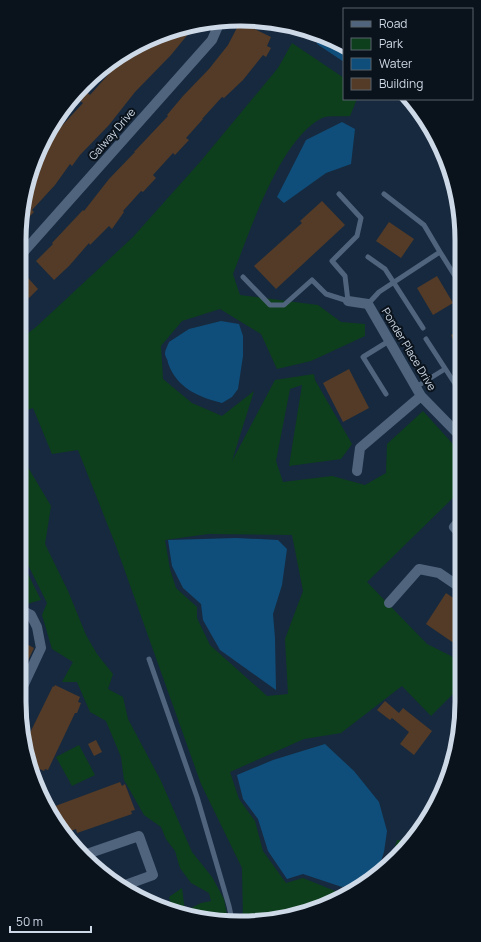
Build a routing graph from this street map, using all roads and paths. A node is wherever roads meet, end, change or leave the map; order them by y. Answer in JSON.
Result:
{"nodes":[{"id":1,"x":218,"y":27,"type":"edge"},
{"id":2,"x":339,"y":194,"type":"dead end"},
{"id":3,"x":384,"y":194,"type":"dead end"},
{"id":4,"x":26,"y":249,"type":"edge"},
{"id":5,"x":440,"y":252,"type":"junction"},
{"id":6,"x":368,"y":257,"type":"dead end"},
{"id":7,"x":455,"y":276,"type":"edge"},
{"id":8,"x":243,"y":277,"type":"dead end"},
{"id":9,"x":394,"y":282,"type":"junction"},
{"id":10,"x":348,"y":301,"type":"junction"},
{"id":11,"x":368,"y":304,"type":"junction"},
{"id":12,"x":423,"y":328,"type":"dead end"},
{"id":13,"x":426,"y":339,"type":"dead end"},
{"id":14,"x":389,"y":341,"type":"junction"},
{"id":15,"x":446,"y":369,"type":"junction"},
{"id":16,"x":455,"y":383,"type":"edge"},
{"id":17,"x":419,"y":392,"type":"junction"},
{"id":18,"x":386,"y":394,"type":"dead end"},
{"id":19,"x":455,"y":431,"type":"edge"},
{"id":20,"x":357,"y":471,"type":"dead end"},
{"id":21,"x":455,"y":584,"type":"edge"},
{"id":22,"x":389,"y":603,"type":"dead end"},
{"id":23,"x":26,"y":612,"type":"edge"},
{"id":24,"x":149,"y":659,"type":"dead end"},
{"id":25,"x":26,"y":680,"type":"edge"},
{"id":26,"x":89,"y":853,"type":"edge"},
{"id":27,"x":128,"y":884,"type":"edge"},
{"id":28,"x":231,"y":916,"type":"edge"}],
"edges":[{"from":1,"to":4,"type":"street","name":"Galway Drive"},
{"from":2,"to":10,"type":"lane"},
{"from":3,"to":5,"type":"lane"},
{"from":5,"to":7,"type":"lane"},
{"from":5,"to":9,"type":"lane"},
{"from":6,"to":9,"type":"lane"},
{"from":8,"to":10,"type":"lane"},
{"from":9,"to":11,"type":"lane"},
{"from":9,"to":12,"type":"lane"},
{"from":10,"to":11,"type":"street","name":"Ponder Place Drive"},
{"from":11,"to":14,"type":"street","name":"Ponder Place Drive"},
{"from":13,"to":15,"type":"lane"},
{"from":14,"to":17,"type":"street","name":"Ponder Place Drive"},
{"from":14,"to":18,"type":"lane"},
{"from":15,"to":16,"type":"lane"},
{"from":15,"to":17,"type":"lane"},
{"from":17,"to":19,"type":"street","name":"Ponder Place Drive"},
{"from":17,"to":20,"type":"street"},
{"from":21,"to":22,"type":"street"},
{"from":23,"to":25,"type":"street"},
{"from":24,"to":28,"type":"lane"},
{"from":26,"to":27,"type":"street"}]}
